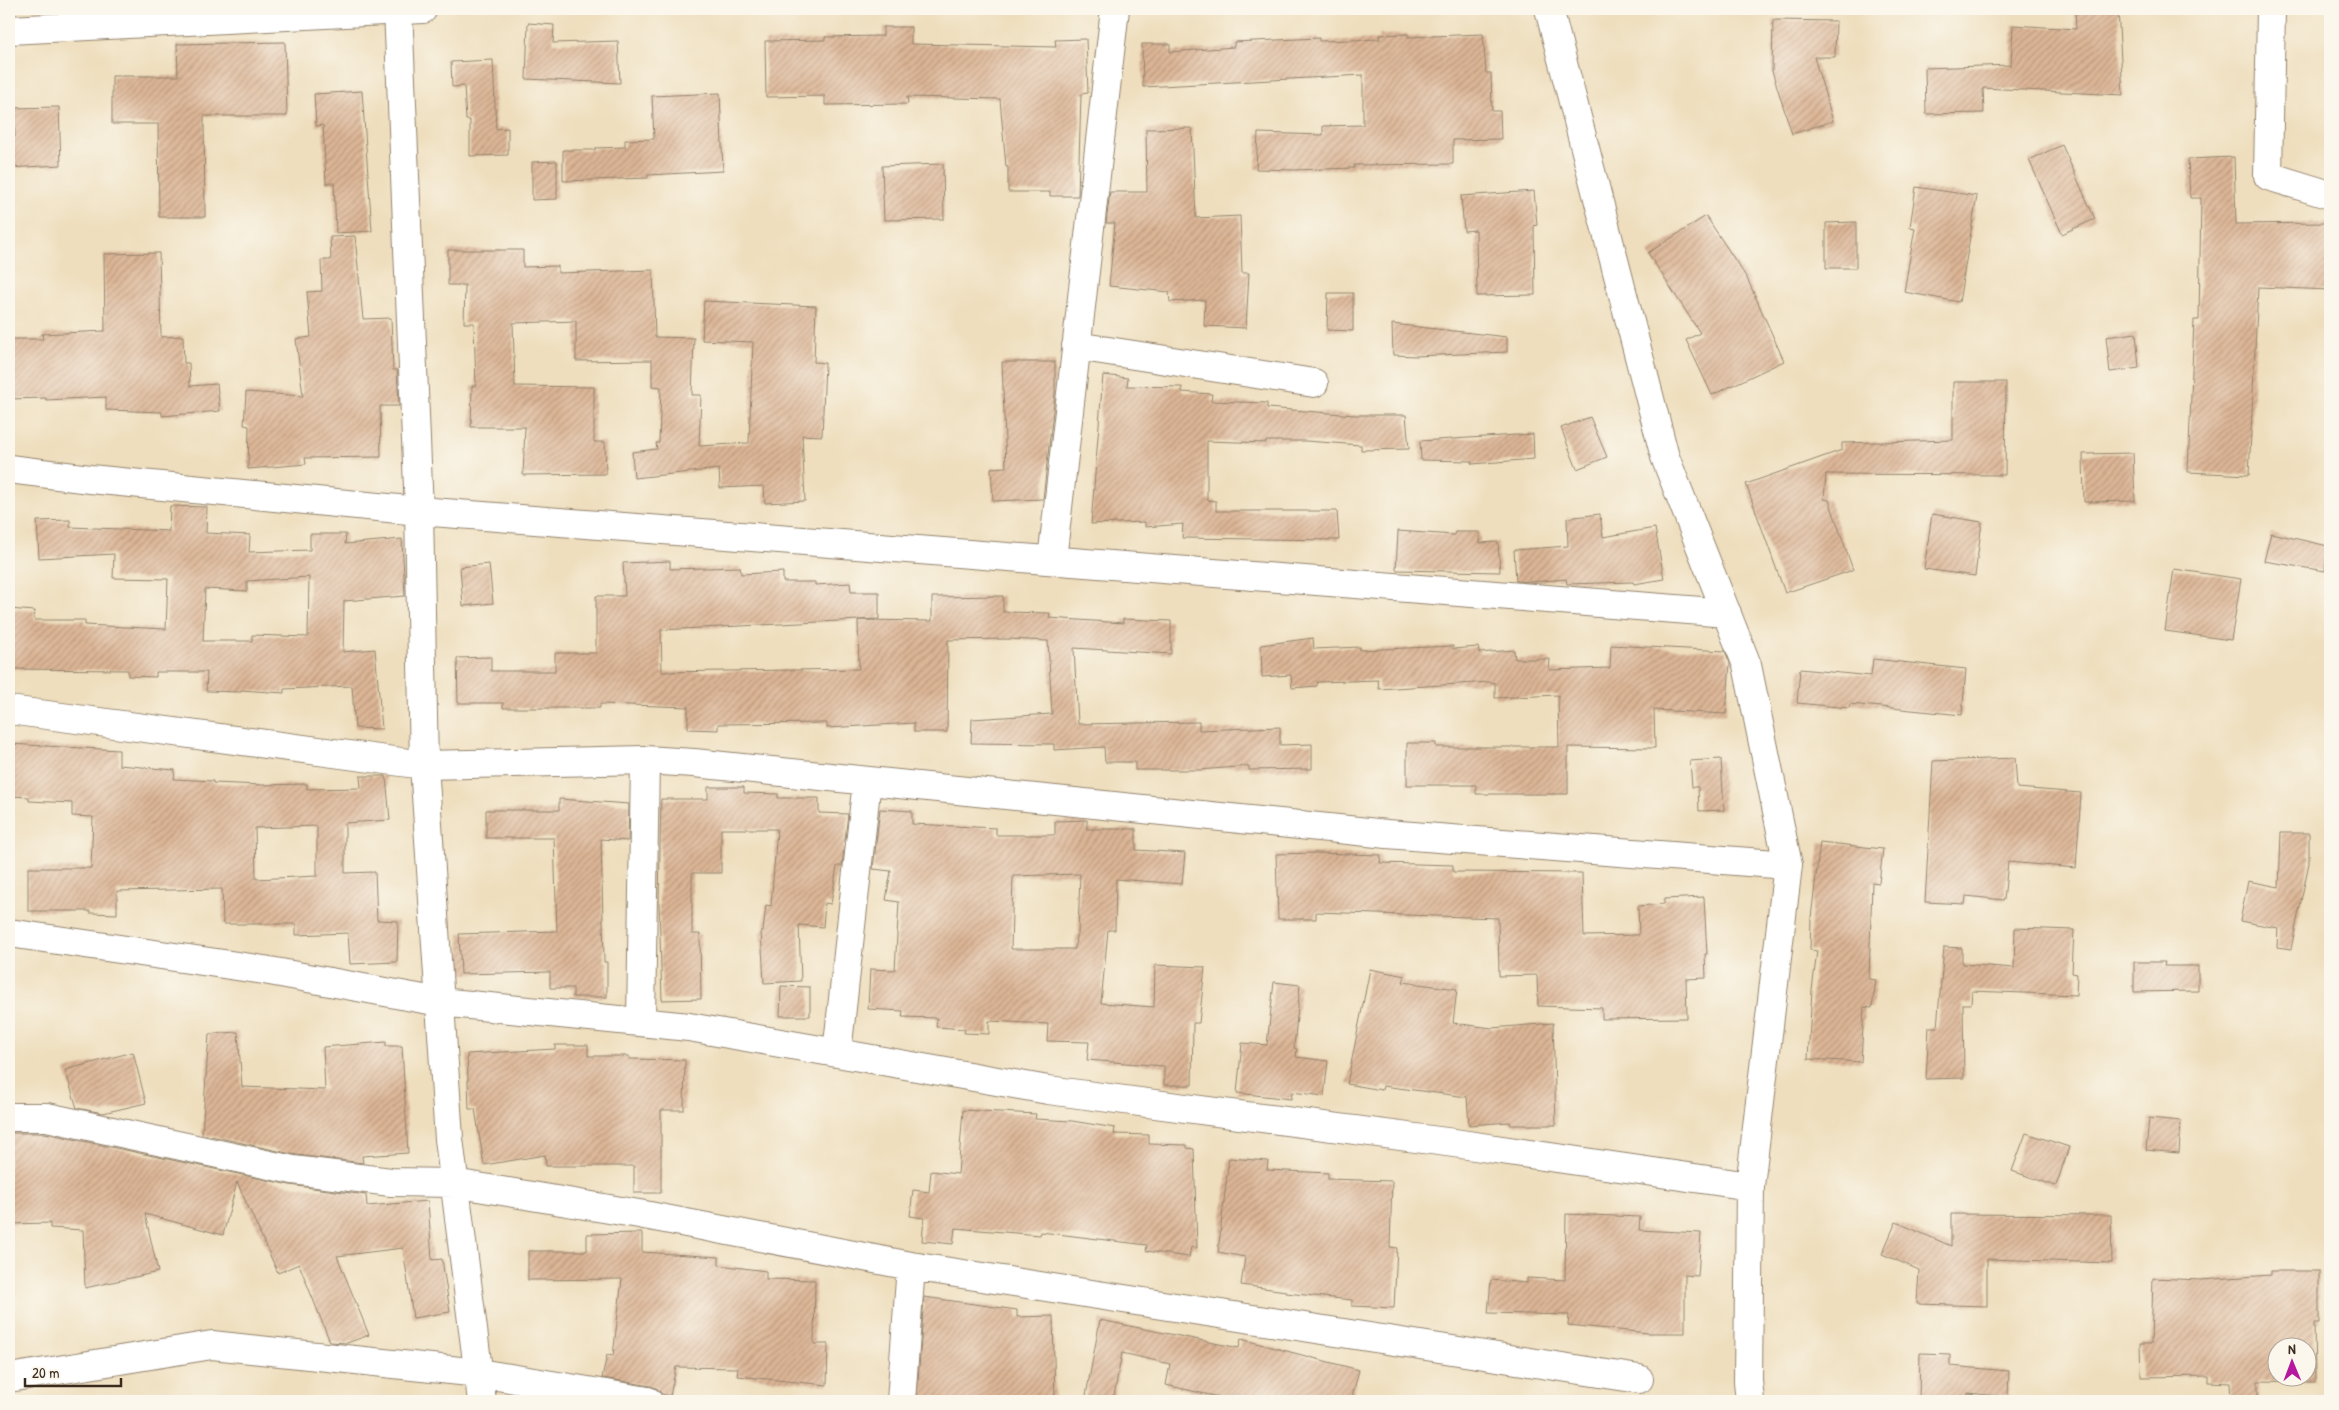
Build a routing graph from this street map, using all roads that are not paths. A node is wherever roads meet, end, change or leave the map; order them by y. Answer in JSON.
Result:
{"nodes":[{"id":1,"x":398,"y":9,"type":"edge"},
{"id":2,"x":423,"y":9,"type":"edge"},
{"id":3,"x":1115,"y":9,"type":"edge"},
{"id":4,"x":1549,"y":9,"type":"edge"},
{"id":5,"x":2270,"y":9,"type":"edge"},
{"id":6,"x":9,"y":30,"type":"edge"},
{"id":7,"x":2330,"y":195,"type":"edge"},
{"id":8,"x":1076,"y":346,"type":"junction"},
{"id":9,"x":1314,"y":383,"type":"dead end"},
{"id":10,"x":9,"y":469,"type":"edge"},
{"id":11,"x":419,"y":511,"type":"junction"},
{"id":12,"x":1052,"y":560,"type":"junction"},
{"id":13,"x":1726,"y":613,"type":"junction"},
{"id":14,"x":9,"y":710,"type":"edge"},
{"id":15,"x":645,"y":760,"type":"junction"},
{"id":16,"x":424,"y":765,"type":"junction"},
{"id":17,"x":867,"y":781,"type":"junction"},
{"id":18,"x":1788,"y":865,"type":"junction"},
{"id":19,"x":9,"y":932,"type":"edge"},
{"id":20,"x":440,"y":1002,"type":"junction"},
{"id":21,"x":641,"y":1022,"type":"junction"},
{"id":22,"x":837,"y":1053,"type":"junction"},
{"id":23,"x":9,"y":1117,"type":"edge"},
{"id":24,"x":454,"y":1183,"type":"junction"},
{"id":25,"x":1750,"y":1186,"type":"junction"},
{"id":26,"x":911,"y":1266,"type":"junction"},
{"id":27,"x":479,"y":1373,"type":"junction"},
{"id":28,"x":9,"y":1378,"type":"edge"},
{"id":29,"x":1639,"y":1379,"type":"dead end"},
{"id":30,"x":482,"y":1401,"type":"edge"},
{"id":31,"x":648,"y":1401,"type":"edge"},
{"id":32,"x":901,"y":1401,"type":"edge"},
{"id":33,"x":1750,"y":1401,"type":"edge"}],
"edges":[{"from":1,"to":2,"type":"street"},
{"from":1,"to":6,"type":"street"},
{"from":1,"to":11,"type":"street"},
{"from":3,"to":8,"type":"street"},
{"from":4,"to":13,"type":"street"},
{"from":5,"to":7,"type":"street"},
{"from":8,"to":9,"type":"street"},
{"from":8,"to":12,"type":"street"},
{"from":10,"to":11,"type":"street"},
{"from":11,"to":12,"type":"street"},
{"from":11,"to":16,"type":"street"},
{"from":12,"to":13,"type":"street"},
{"from":13,"to":18,"type":"street"},
{"from":14,"to":16,"type":"street"},
{"from":15,"to":16,"type":"street"},
{"from":15,"to":17,"type":"street"},
{"from":15,"to":21,"type":"street"},
{"from":16,"to":20,"type":"street"},
{"from":17,"to":18,"type":"street"},
{"from":17,"to":22,"type":"street"},
{"from":18,"to":25,"type":"street"},
{"from":19,"to":20,"type":"street"},
{"from":20,"to":21,"type":"street"},
{"from":20,"to":24,"type":"street"},
{"from":21,"to":22,"type":"street"},
{"from":22,"to":25,"type":"street"},
{"from":23,"to":24,"type":"street"},
{"from":24,"to":26,"type":"street"},
{"from":24,"to":27,"type":"street"},
{"from":25,"to":33,"type":"street"},
{"from":26,"to":29,"type":"street"},
{"from":26,"to":32,"type":"street"},
{"from":27,"to":28,"type":"street"},
{"from":27,"to":30,"type":"street"},
{"from":27,"to":31,"type":"street"}]}
